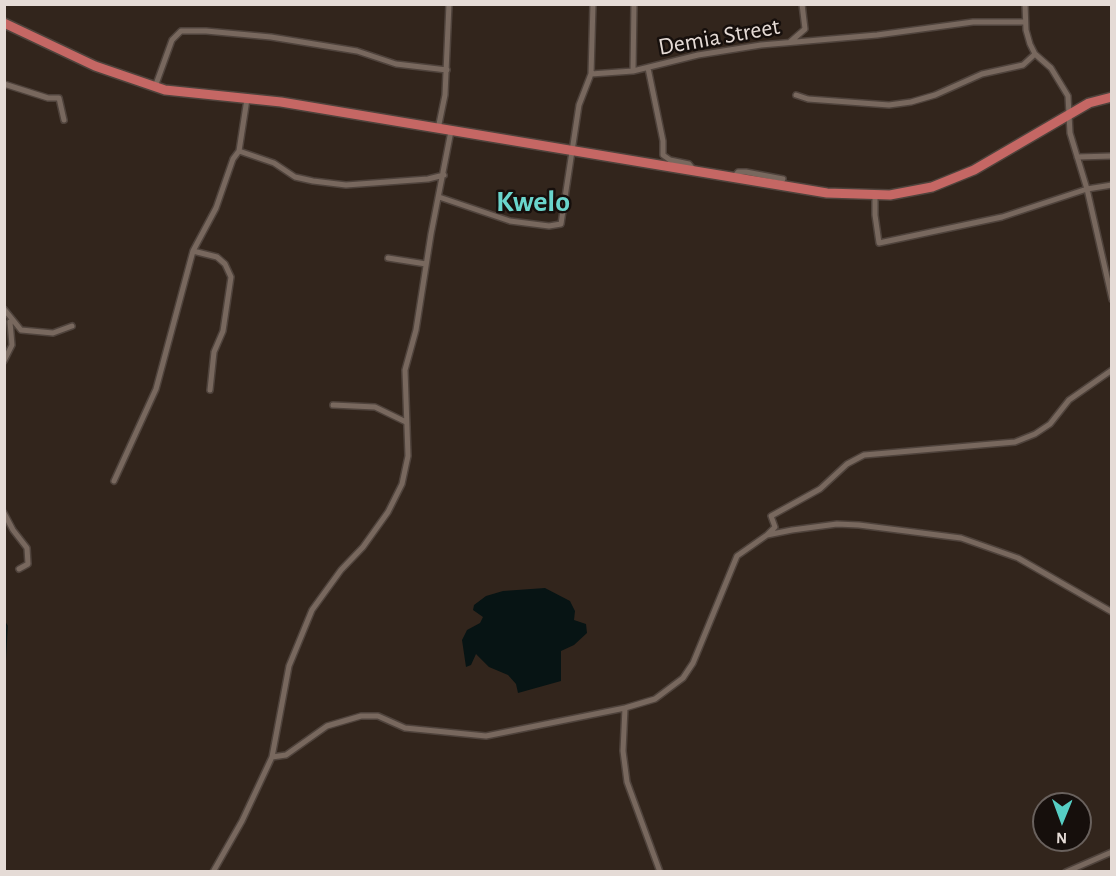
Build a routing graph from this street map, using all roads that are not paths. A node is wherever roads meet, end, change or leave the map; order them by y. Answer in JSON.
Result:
{"nodes":[{"id":1,"x":449,"y":4,"type":"edge"},
{"id":2,"x":593,"y":4,"type":"edge"},
{"id":3,"x":634,"y":4,"type":"edge"},
{"id":4,"x":802,"y":4,"type":"edge"},
{"id":5,"x":1025,"y":4,"type":"edge"},
{"id":6,"x":1025,"y":22,"type":"junction"},
{"id":7,"x":4,"y":23,"type":"edge"},
{"id":8,"x":789,"y":43,"type":"junction"},
{"id":9,"x":1035,"y":54,"type":"junction"},
{"id":10,"x":648,"y":68,"type":"junction"},
{"id":11,"x":447,"y":70,"type":"junction"},
{"id":12,"x":633,"y":71,"type":"junction"},
{"id":13,"x":591,"y":74,"type":"junction"},
{"id":14,"x":4,"y":84,"type":"edge"},
{"id":15,"x":155,"y":87,"type":"junction"},
{"id":16,"x":1112,"y":92,"type":"edge"},
{"id":17,"x":796,"y":94,"type":"dead end"},
{"id":18,"x":1112,"y":97,"type":"edge"},
{"id":19,"x":247,"y":99,"type":"junction"},
{"id":20,"x":1066,"y":114,"type":"junction"},
{"id":21,"x":64,"y":120,"type":"dead end"},
{"id":22,"x":438,"y":129,"type":"junction"},
{"id":23,"x":450,"y":131,"type":"junction"},
{"id":24,"x":571,"y":150,"type":"junction"},
{"id":25,"x":239,"y":152,"type":"junction"},
{"id":26,"x":1112,"y":156,"type":"edge"},
{"id":27,"x":1077,"y":157,"type":"junction"},
{"id":28,"x":694,"y":171,"type":"junction"},
{"id":29,"x":444,"y":175,"type":"junction"},
{"id":30,"x":734,"y":177,"type":"junction"},
{"id":31,"x":783,"y":179,"type":"dead end"},
{"id":32,"x":1112,"y":185,"type":"edge"},
{"id":33,"x":1087,"y":189,"type":"junction"},
{"id":34,"x":875,"y":195,"type":"junction"},
{"id":35,"x":439,"y":197,"type":"junction"},
{"id":36,"x":193,"y":251,"type":"junction"},
{"id":37,"x":388,"y":258,"type":"dead end"},
{"id":38,"x":426,"y":264,"type":"junction"},
{"id":39,"x":1112,"y":300,"type":"edge"},
{"id":40,"x":6,"y":310,"type":"edge"},
{"id":41,"x":72,"y":326,"type":"dead end"},
{"id":42,"x":4,"y":361,"type":"edge"},
{"id":43,"x":1112,"y":370,"type":"edge"},
{"id":44,"x":210,"y":390,"type":"dead end"},
{"id":45,"x":333,"y":405,"type":"dead end"},
{"id":46,"x":406,"y":422,"type":"junction"},
{"id":47,"x":114,"y":481,"type":"dead end"},
{"id":48,"x":4,"y":513,"type":"edge"},
{"id":49,"x":767,"y":535,"type":"junction"},
{"id":50,"x":19,"y":569,"type":"dead end"},
{"id":51,"x":1112,"y":612,"type":"edge"},
{"id":52,"x":625,"y":708,"type":"junction"},
{"id":53,"x":272,"y":758,"type":"junction"},
{"id":54,"x":1112,"y":852,"type":"edge"},
{"id":55,"x":213,"y":872,"type":"edge"},
{"id":56,"x":660,"y":872,"type":"edge"},
{"id":57,"x":1066,"y":872,"type":"edge"}],
"edges":[{"from":1,"to":11,"type":"street"},
{"from":2,"to":13,"type":"street"},
{"from":3,"to":12,"type":"street"},
{"from":4,"to":8,"type":"street"},
{"from":5,"to":6,"type":"street"},
{"from":6,"to":8,"type":"street","name":"Demia Street"},
{"from":6,"to":9,"type":"street"},
{"from":7,"to":15,"type":"main road"},
{"from":8,"to":10,"type":"street","name":"Demia Street"},
{"from":9,"to":17,"type":"street"},
{"from":9,"to":20,"type":"street"},
{"from":10,"to":12,"type":"street","name":"Demia Street"},
{"from":10,"to":28,"type":"street"},
{"from":11,"to":15,"type":"street"},
{"from":11,"to":22,"type":"street"},
{"from":12,"to":13,"type":"street","name":"Demia Street"},
{"from":13,"to":24,"type":"street"},
{"from":14,"to":21,"type":"street"},
{"from":15,"to":19,"type":"main road"},
{"from":16,"to":20,"type":"main road"},
{"from":18,"to":20,"type":"main road"},
{"from":19,"to":22,"type":"main road"},
{"from":19,"to":25,"type":"street"},
{"from":20,"to":27,"type":"street"},
{"from":20,"to":34,"type":"main road"},
{"from":22,"to":23,"type":"main road"},
{"from":23,"to":24,"type":"main road"},
{"from":23,"to":29,"type":"street"},
{"from":24,"to":28,"type":"main road"},
{"from":24,"to":35,"type":"street"},
{"from":25,"to":29,"type":"street"},
{"from":25,"to":36,"type":"street"},
{"from":26,"to":27,"type":"street"},
{"from":27,"to":33,"type":"street"},
{"from":28,"to":30,"type":"main road"},
{"from":29,"to":35,"type":"street"},
{"from":30,"to":31,"type":"street"},
{"from":30,"to":34,"type":"main road"},
{"from":32,"to":33,"type":"street"},
{"from":33,"to":34,"type":"street"},
{"from":33,"to":39,"type":"street"},
{"from":35,"to":38,"type":"street"},
{"from":36,"to":44,"type":"street"},
{"from":36,"to":47,"type":"street"},
{"from":37,"to":38,"type":"street"},
{"from":38,"to":46,"type":"street"},
{"from":40,"to":41,"type":"street"},
{"from":40,"to":42,"type":"street"},
{"from":43,"to":49,"type":"street"},
{"from":45,"to":46,"type":"street"},
{"from":46,"to":53,"type":"street"},
{"from":48,"to":50,"type":"street"},
{"from":49,"to":51,"type":"street"},
{"from":49,"to":52,"type":"street"},
{"from":52,"to":53,"type":"street"},
{"from":52,"to":56,"type":"street"},
{"from":53,"to":55,"type":"street"},
{"from":54,"to":57,"type":"street"}]}
